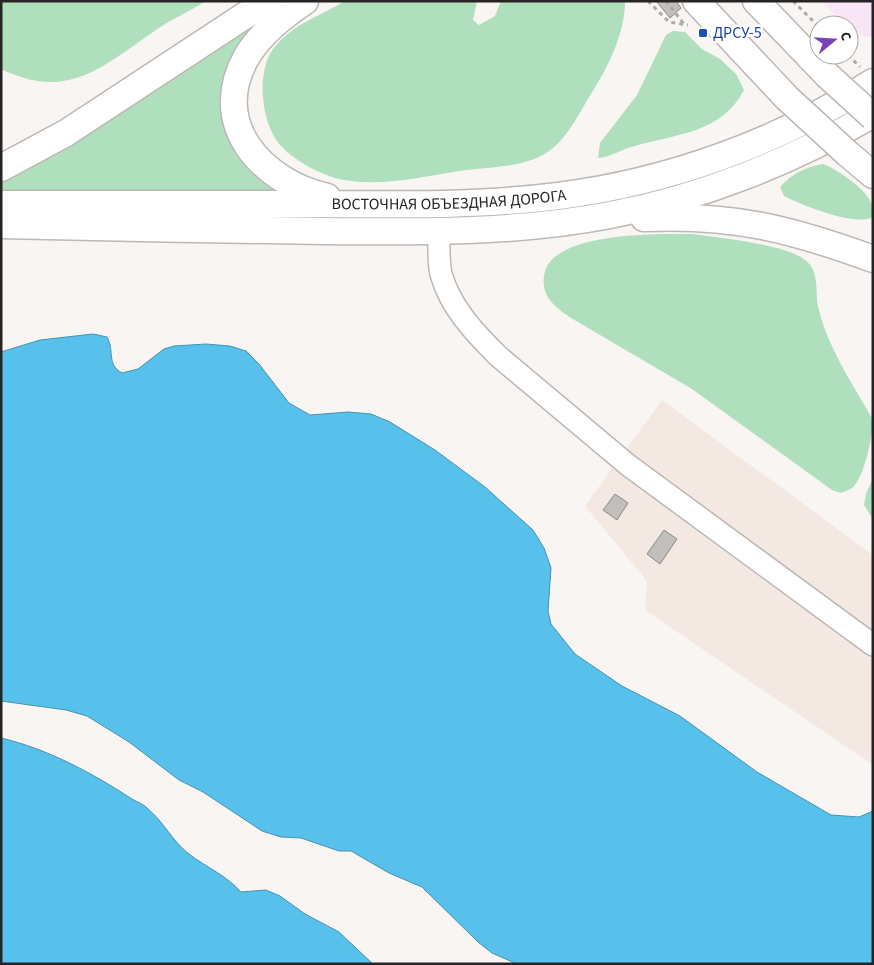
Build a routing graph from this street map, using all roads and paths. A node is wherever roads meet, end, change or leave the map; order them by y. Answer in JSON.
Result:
{"nodes":[{"id":1,"x":267,"y":1,"type":"edge"},
{"id":2,"x":305,"y":1,"type":"edge"},
{"id":3,"x":648,"y":1,"type":"edge"},
{"id":4,"x":666,"y":1,"type":"edge"},
{"id":5,"x":696,"y":1,"type":"edge"},
{"id":6,"x":720,"y":1,"type":"edge"},
{"id":7,"x":756,"y":1,"type":"edge"},
{"id":8,"x":778,"y":1,"type":"edge"},
{"id":9,"x":793,"y":1,"type":"edge"},
{"id":10,"x":655,"y":11,"type":"dead end"},
{"id":11,"x":809,"y":17,"type":"edge"},
{"id":12,"x":685,"y":25,"type":"dead end"},
{"id":13,"x":809,"y":34,"type":"edge"},
{"id":14,"x":809,"y":40,"type":"edge"},
{"id":15,"x":841,"y":65,"type":"edge"},
{"id":16,"x":842,"y":65,"type":"edge"},
{"id":17,"x":873,"y":82,"type":"edge"},
{"id":18,"x":794,"y":93,"type":"junction"},
{"id":19,"x":873,"y":95,"type":"edge"},
{"id":20,"x":873,"y":116,"type":"edge"},
{"id":21,"x":861,"y":151,"type":"edge"},
{"id":22,"x":1,"y":168,"type":"edge"},
{"id":23,"x":873,"y":175,"type":"edge"},
{"id":24,"x":1,"y":204,"type":"edge"},
{"id":25,"x":370,"y":204,"type":"junction"},
{"id":26,"x":564,"y":222,"type":"junction"},
{"id":27,"x":1,"y":225,"type":"edge"},
{"id":28,"x":439,"y":231,"type":"junction"},
{"id":29,"x":873,"y":259,"type":"edge"},
{"id":30,"x":873,"y":645,"type":"edge"}],
"edges":[{"from":1,"to":22,"type":"main road"},
{"from":2,"to":25,"type":"main road"},
{"from":3,"to":10,"type":"path"},
{"from":4,"to":12,"type":"path"},
{"from":5,"to":18,"type":"main road"},
{"from":6,"to":18,"type":"main road"},
{"from":7,"to":14,"type":"main road"},
{"from":8,"to":13,"type":"main road"},
{"from":9,"to":11,"type":"path"},
{"from":15,"to":20,"type":"main road","bridge":true},
{"from":16,"to":19,"type":"main road"},
{"from":17,"to":25,"type":"main road","name":"ВОСТОЧНАЯ ОБЪЕЗДНАЯ ДОРОГА"},
{"from":18,"to":21,"type":"main road","bridge":true},
{"from":20,"to":26,"type":"main road","name":"ВОСТОЧНАЯ ОБЪЕЗДНАЯ ДОРОГА"},
{"from":21,"to":23,"type":"main road"},
{"from":24,"to":25,"type":"main road","name":"ВОСТОЧНАЯ ОБЪЕЗДНАЯ ДОРОГА"},
{"from":26,"to":28,"type":"main road","name":"ВОСТОЧНАЯ ОБЪЕЗДНАЯ ДОРОГА"},
{"from":26,"to":29,"type":"main road"},
{"from":27,"to":28,"type":"main road","name":"ВОСТОЧНАЯ ОБЪЕЗДНАЯ ДОРОГА"},
{"from":28,"to":30,"type":"lane"}]}
